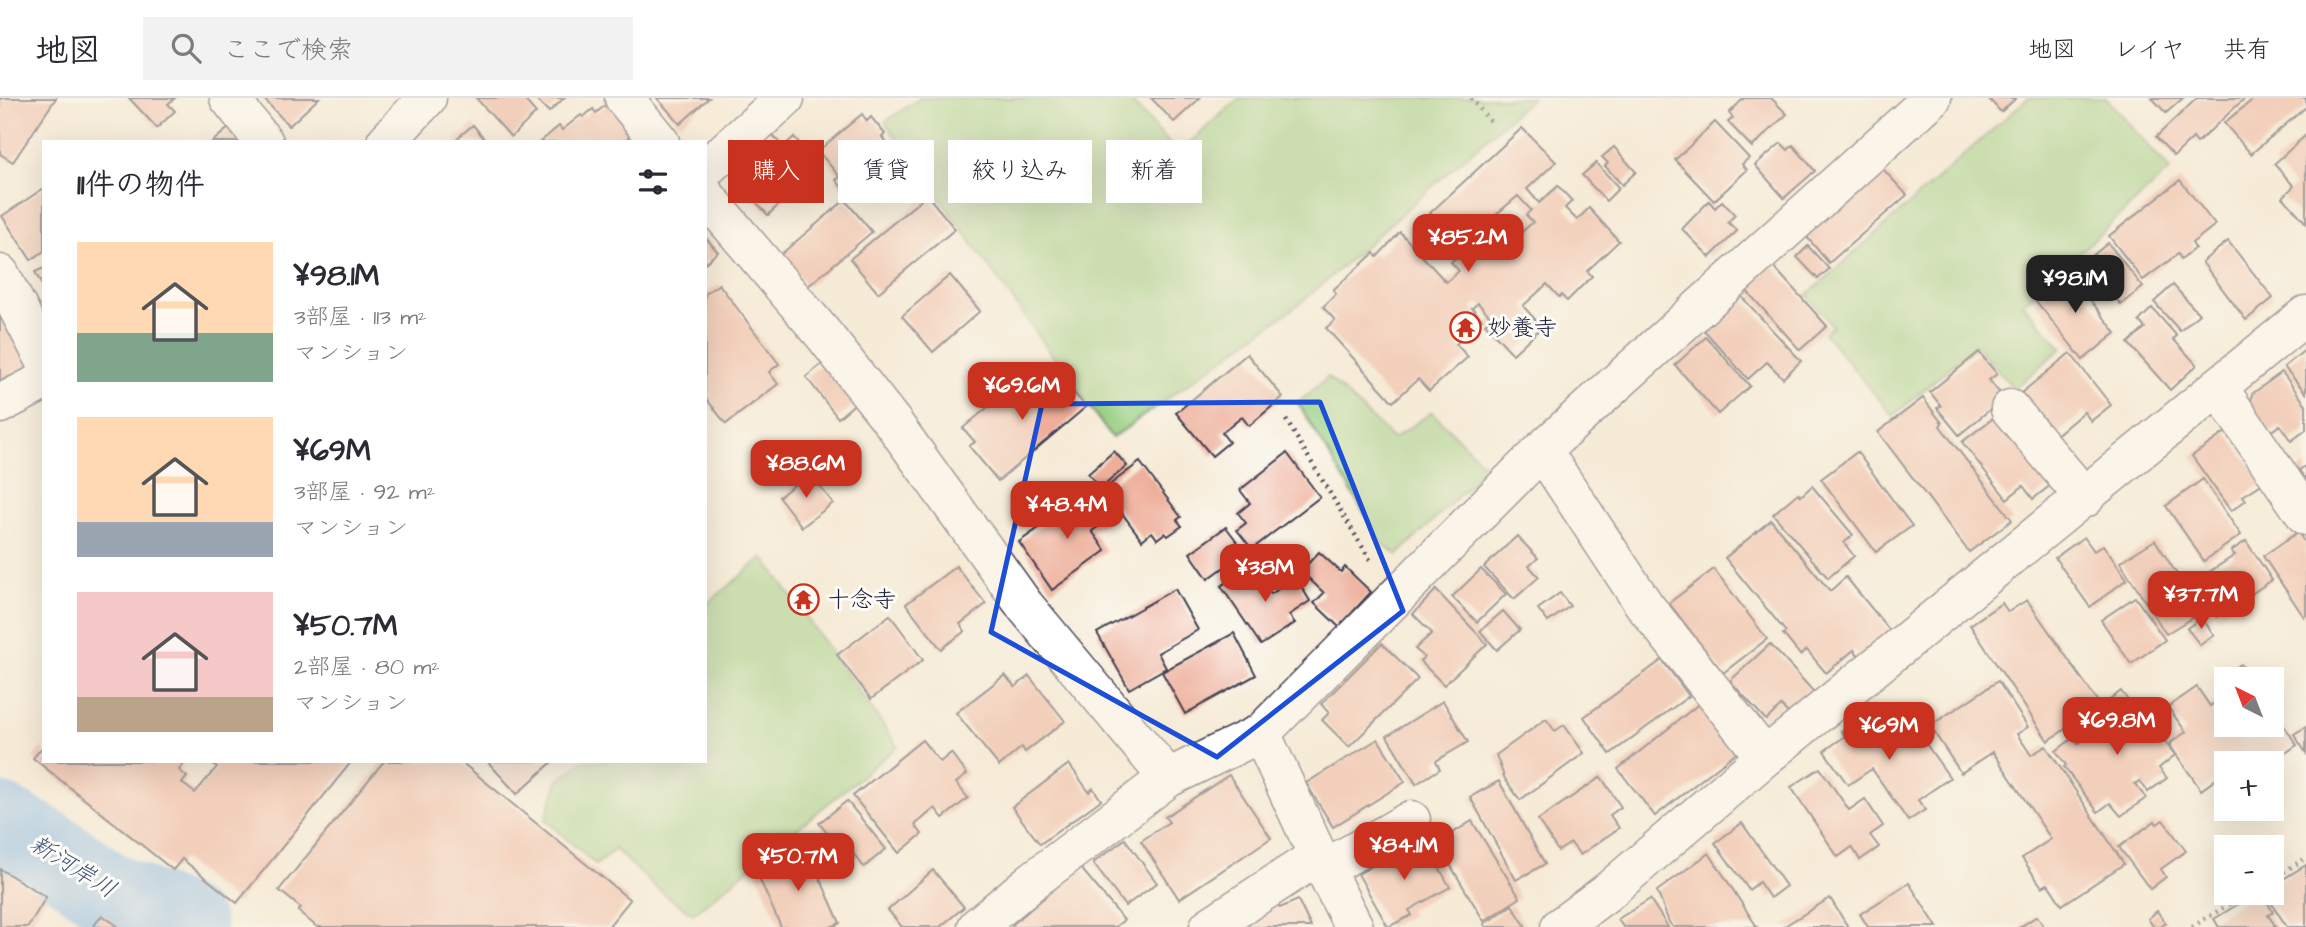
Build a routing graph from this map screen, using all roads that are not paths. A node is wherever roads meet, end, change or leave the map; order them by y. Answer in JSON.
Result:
{"nodes":[{"id":1,"x":229,"y":98,"type":"edge"},
{"id":2,"x":427,"y":98,"type":"edge"},
{"id":3,"x":624,"y":98,"type":"edge"},
{"id":4,"x":785,"y":98,"type":"edge"},
{"id":5,"x":1932,"y":98,"type":"edge"},
{"id":6,"x":262,"y":140,"type":"edge"},
{"id":7,"x":388,"y":140,"type":"edge"},
{"id":8,"x":658,"y":140,"type":"edge"},
{"id":9,"x":707,"y":167,"type":"edge"},
{"id":10,"x":707,"y":197,"type":"edge"},
{"id":11,"x":0,"y":274,"type":"edge"},
{"id":12,"x":2306,"y":315,"type":"edge"},
{"id":13,"x":42,"y":354,"type":"edge"},
{"id":14,"x":42,"y":382,"type":"edge"},
{"id":15,"x":2218,"y":387,"type":"junction"},
{"id":16,"x":0,"y":404,"type":"edge"},
{"id":17,"x":2010,"y":409,"type":"dead end"},
{"id":18,"x":1542,"y":450,"type":"junction"},
{"id":19,"x":2085,"y":498,"type":"junction"},
{"id":20,"x":2306,"y":516,"type":"edge"},
{"id":21,"x":1261,"y":733,"type":"junction"},
{"id":22,"x":1765,"y":757,"type":"junction"},
{"id":23,"x":1168,"y":778,"type":"junction"},
{"id":24,"x":1411,"y":820,"type":"dead end"},
{"id":25,"x":1321,"y":863,"type":"junction"},
{"id":26,"x":977,"y":927,"type":"edge"},
{"id":27,"x":1209,"y":927,"type":"edge"},
{"id":28,"x":1354,"y":927,"type":"edge"},
{"id":29,"x":1560,"y":927,"type":"edge"}],
"edges":[{"from":1,"to":6,"type":"street"},
{"from":2,"to":7,"type":"street"},
{"from":3,"to":8,"type":"street"},
{"from":4,"to":9,"type":"street"},
{"from":5,"to":18,"type":"street"},
{"from":10,"to":23,"type":"street"},
{"from":11,"to":13,"type":"street"},
{"from":12,"to":15,"type":"street"},
{"from":14,"to":16,"type":"street"},
{"from":15,"to":19,"type":"street"},
{"from":15,"to":20,"type":"street"},
{"from":17,"to":19,"type":"street"},
{"from":18,"to":21,"type":"street"},
{"from":18,"to":22,"type":"street"},
{"from":19,"to":22,"type":"street"},
{"from":21,"to":23,"type":"street"},
{"from":21,"to":25,"type":"street"},
{"from":22,"to":29,"type":"street"},
{"from":23,"to":26,"type":"street"},
{"from":24,"to":25,"type":"street"},
{"from":25,"to":27,"type":"street"},
{"from":25,"to":28,"type":"street"}]}
